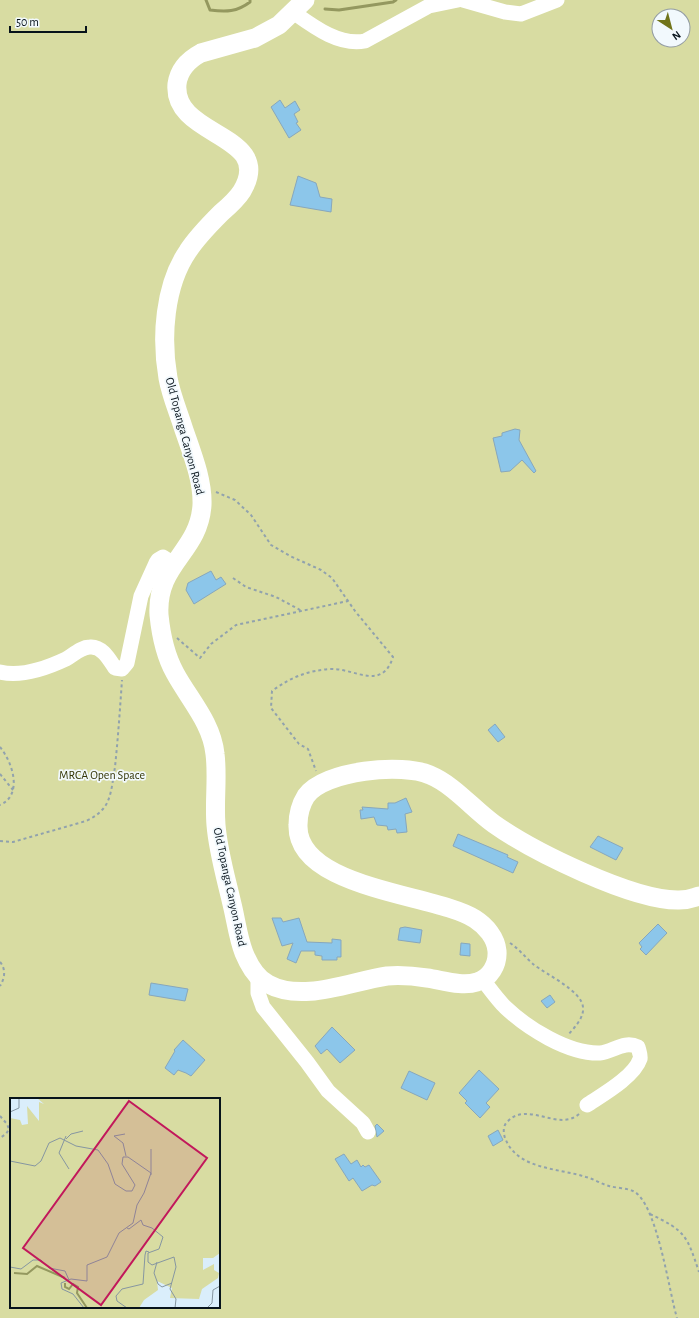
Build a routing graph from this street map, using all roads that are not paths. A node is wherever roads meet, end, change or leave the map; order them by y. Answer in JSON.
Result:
{"nodes":[{"id":1,"x":458,"y":0,"type":"edge"},
{"id":2,"x":463,"y":0,"type":"edge"},
{"id":3,"x":557,"y":0,"type":"edge"},
{"id":4,"x":299,"y":6,"type":"edge"},
{"id":5,"x":174,"y":564,"type":"junction"},
{"id":6,"x":0,"y":672,"type":"edge"},
{"id":7,"x":699,"y":896,"type":"edge"},
{"id":8,"x":258,"y":977,"type":"junction"},
{"id":9,"x":484,"y":980,"type":"junction"},
{"id":10,"x":587,"y":1105,"type":"road end"},
{"id":11,"x":368,"y":1132,"type":"dead end"}],
"edges":[{"from":1,"to":4,"type":"lane"},
{"from":2,"to":3,"type":"lane"},
{"from":4,"to":5,"type":"main road","name":"Old Topanga Canyon Road"},
{"from":5,"to":6,"type":"lane"},
{"from":5,"to":8,"type":"main road","name":"Old Topanga Canyon Road"},
{"from":7,"to":9,"type":"main road"},
{"from":8,"to":9,"type":"main road"},
{"from":8,"to":11,"type":"lane"},
{"from":9,"to":10,"type":"lane"}]}
